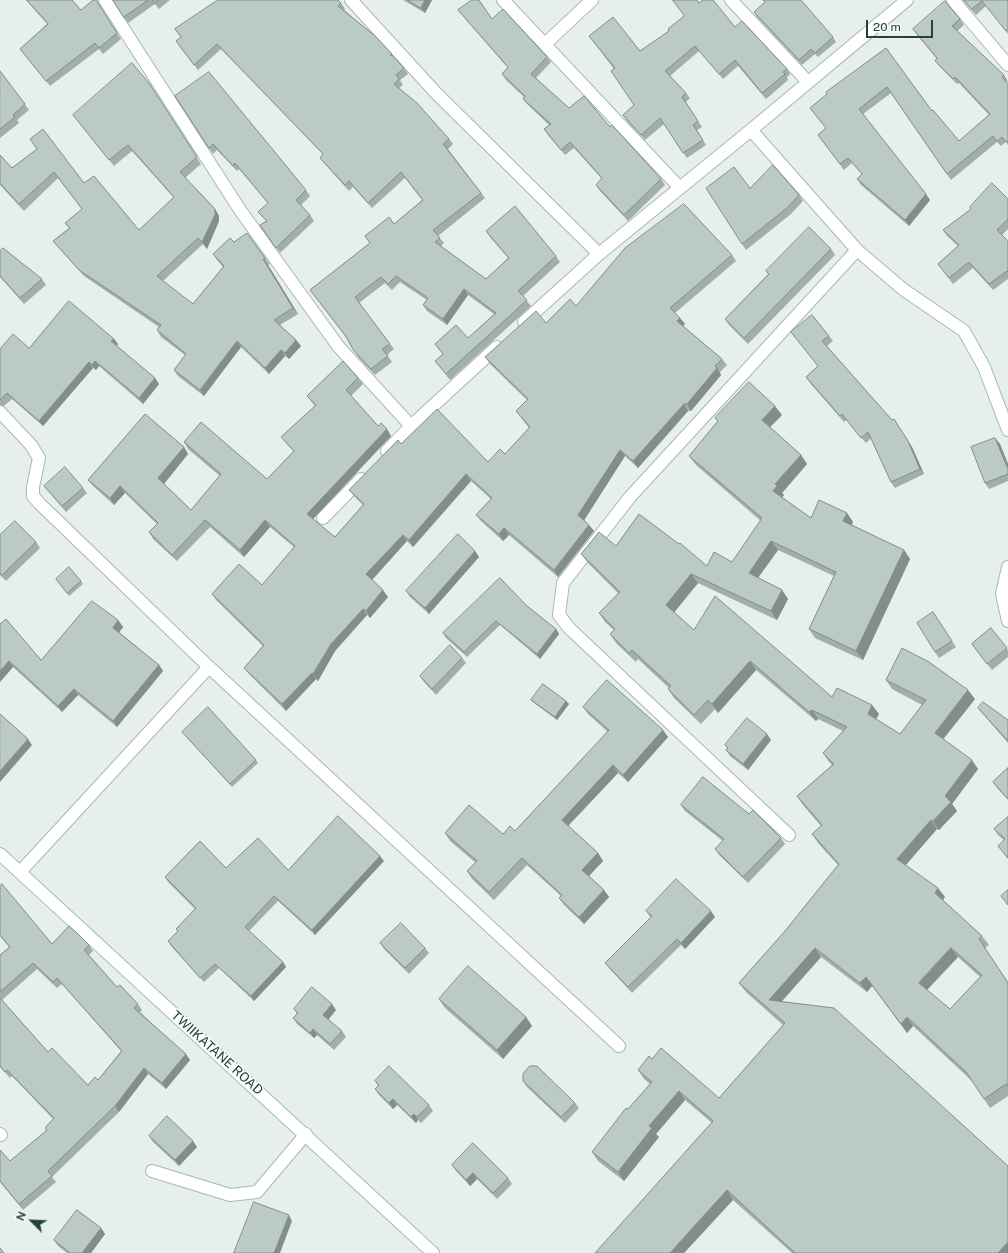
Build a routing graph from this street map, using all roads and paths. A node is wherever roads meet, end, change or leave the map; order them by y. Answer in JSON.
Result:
{"nodes":[{"id":1,"x":105,"y":0,"type":"edge"},
{"id":2,"x":350,"y":0,"type":"edge"},
{"id":3,"x":503,"y":0,"type":"edge"},
{"id":4,"x":592,"y":0,"type":"edge"},
{"id":5,"x":731,"y":0,"type":"edge"},
{"id":6,"x":907,"y":0,"type":"edge"},
{"id":7,"x":953,"y":0,"type":"edge"},
{"id":8,"x":544,"y":44,"type":"junction"},
{"id":9,"x":1008,"y":65,"type":"edge"},
{"id":10,"x":808,"y":82,"type":"junction"},
{"id":11,"x":751,"y":130,"type":"junction"},
{"id":12,"x":680,"y":188,"type":"junction"},
{"id":13,"x":858,"y":250,"type":"junction"},
{"id":14,"x":599,"y":254,"type":"junction"},
{"id":15,"x":517,"y":329,"type":"edge"},
{"id":16,"x":505,"y":340,"type":"edge"},
{"id":17,"x":0,"y":412,"type":"edge"},
{"id":18,"x":411,"y":426,"type":"junction"},
{"id":19,"x":1008,"y":430,"type":"edge"},
{"id":20,"x":380,"y":458,"type":"edge"},
{"id":21,"x":370,"y":469,"type":"edge"},
{"id":22,"x":323,"y":518,"type":"dead end"},
{"id":23,"x":1008,"y":567,"type":"edge"},
{"id":24,"x":1008,"y":621,"type":"edge"},
{"id":25,"x":209,"y":667,"type":"junction"},
{"id":26,"x":789,"y":835,"type":"dead end"},
{"id":27,"x":0,"y":854,"type":"edge"},
{"id":28,"x":20,"y":872,"type":"junction"},
{"id":29,"x":619,"y":1046,"type":"dead end"},
{"id":30,"x":306,"y":1134,"type":"junction"},
{"id":31,"x":152,"y":1171,"type":"dead end"},
{"id":32,"x":433,"y":1253,"type":"edge"}],
"edges":[{"from":1,"to":18,"type":"street"},
{"from":2,"to":14,"type":"street"},
{"from":3,"to":8,"type":"street"},
{"from":4,"to":8,"type":"street"},
{"from":5,"to":10,"type":"street"},
{"from":6,"to":10,"type":"street"},
{"from":7,"to":9,"type":"street"},
{"from":8,"to":12,"type":"street"},
{"from":10,"to":11,"type":"street"},
{"from":11,"to":12,"type":"street"},
{"from":11,"to":13,"type":"street"},
{"from":12,"to":14,"type":"street"},
{"from":13,"to":19,"type":"street"},
{"from":13,"to":26,"type":"street"},
{"from":14,"to":15,"type":"street"},
{"from":16,"to":18,"type":"street"},
{"from":17,"to":25,"type":"street"},
{"from":18,"to":20,"type":"street"},
{"from":21,"to":22,"type":"street"},
{"from":23,"to":24,"type":"street"},
{"from":25,"to":28,"type":"street"},
{"from":25,"to":29,"type":"street"},
{"from":27,"to":28,"type":"street","name":"TWIIKATANE ROAD"},
{"from":28,"to":30,"type":"street","name":"TWIIKATANE ROAD"},
{"from":30,"to":31,"type":"street"},
{"from":30,"to":32,"type":"street","name":"TWIIKATANE ROAD"}]}
